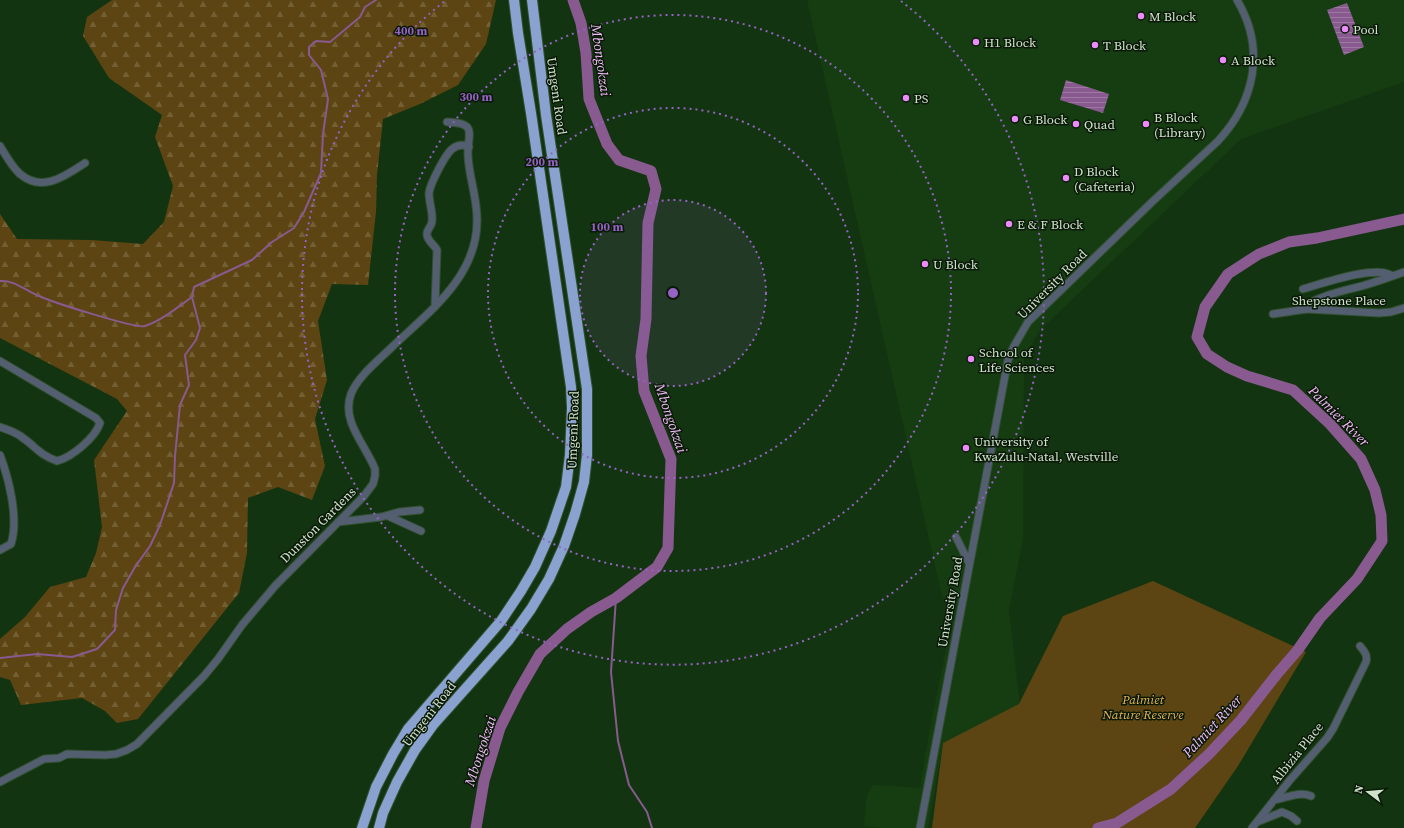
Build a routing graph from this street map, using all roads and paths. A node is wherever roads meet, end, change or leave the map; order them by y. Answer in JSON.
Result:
{"nodes":[{"id":1,"x":514,"y":0,"type":"edge"},
{"id":2,"x":532,"y":0,"type":"edge"},
{"id":3,"x":1237,"y":0,"type":"edge"},
{"id":4,"x":447,"y":122,"type":"dead end"},
{"id":5,"x":0,"y":146,"type":"edge"},
{"id":6,"x":469,"y":147,"type":"junction"},
{"id":7,"x":85,"y":164,"type":"dead end"},
{"id":8,"x":1404,"y":272,"type":"edge"},
{"id":9,"x":1392,"y":276,"type":"junction"},
{"id":10,"x":1303,"y":290,"type":"dead end"},
{"id":11,"x":435,"y":306,"type":"junction"},
{"id":12,"x":1404,"y":308,"type":"edge"},
{"id":13,"x":1300,"y":309,"type":"junction"},
{"id":14,"x":1273,"y":314,"type":"dead end"},
{"id":15,"x":0,"y":361,"type":"edge"},
{"id":16,"x":0,"y":427,"type":"edge"},
{"id":17,"x":0,"y":455,"type":"edge"},
{"id":18,"x":420,"y":510,"type":"dead end"},
{"id":19,"x":388,"y":516,"type":"junction"},
{"id":20,"x":338,"y":522,"type":"junction"},
{"id":21,"x":421,"y":531,"type":"dead end"},
{"id":22,"x":956,"y":537,"type":"dead end"},
{"id":23,"x":0,"y":550,"type":"edge"},
{"id":24,"x":969,"y":563,"type":"junction"},
{"id":25,"x":1360,"y":646,"type":"dead end"},
{"id":26,"x":0,"y":782,"type":"edge"},
{"id":27,"x":1311,"y":796,"type":"dead end"},
{"id":28,"x":1274,"y":800,"type":"junction"},
{"id":29,"x":1297,"y":821,"type":"dead end"},
{"id":30,"x":1257,"y":822,"type":"junction"},
{"id":31,"x":362,"y":828,"type":"edge"},
{"id":32,"x":379,"y":828,"type":"edge"},
{"id":33,"x":920,"y":828,"type":"edge"},
{"id":34,"x":1252,"y":828,"type":"edge"}],
"edges":[{"from":1,"to":31,"type":"highway","name":"Umgeni Road"},
{"from":2,"to":32,"type":"highway","name":"Umgeni Road"},
{"from":3,"to":24,"type":"street","name":"University Road"},
{"from":4,"to":6,"type":"street","name":"Dunston Gardens"},
{"from":5,"to":7,"type":"street"},
{"from":6,"to":11,"type":"street","name":"Dunston Gardens"},
{"from":6,"to":11,"type":"street"},
{"from":8,"to":9,"type":"street"},
{"from":9,"to":10,"type":"street"},
{"from":9,"to":13,"type":"street"},
{"from":11,"to":20,"type":"street","name":"Dunston Gardens"},
{"from":12,"to":13,"type":"street","name":"Shepstone Place"},
{"from":13,"to":14,"type":"street","name":"Shepstone Place"},
{"from":15,"to":16,"type":"street"},
{"from":17,"to":23,"type":"street"},
{"from":18,"to":19,"type":"street"},
{"from":19,"to":20,"type":"street"},
{"from":19,"to":21,"type":"street"},
{"from":20,"to":26,"type":"street","name":"Dunston Gardens"},
{"from":22,"to":24,"type":"street"},
{"from":24,"to":33,"type":"street","name":"University Road"},
{"from":25,"to":28,"type":"street","name":"Albizia Place"},
{"from":27,"to":28,"type":"street"},
{"from":28,"to":30,"type":"street","name":"Albizia Place"},
{"from":29,"to":30,"type":"street"},
{"from":30,"to":34,"type":"street","name":"Albizia Place"}]}
